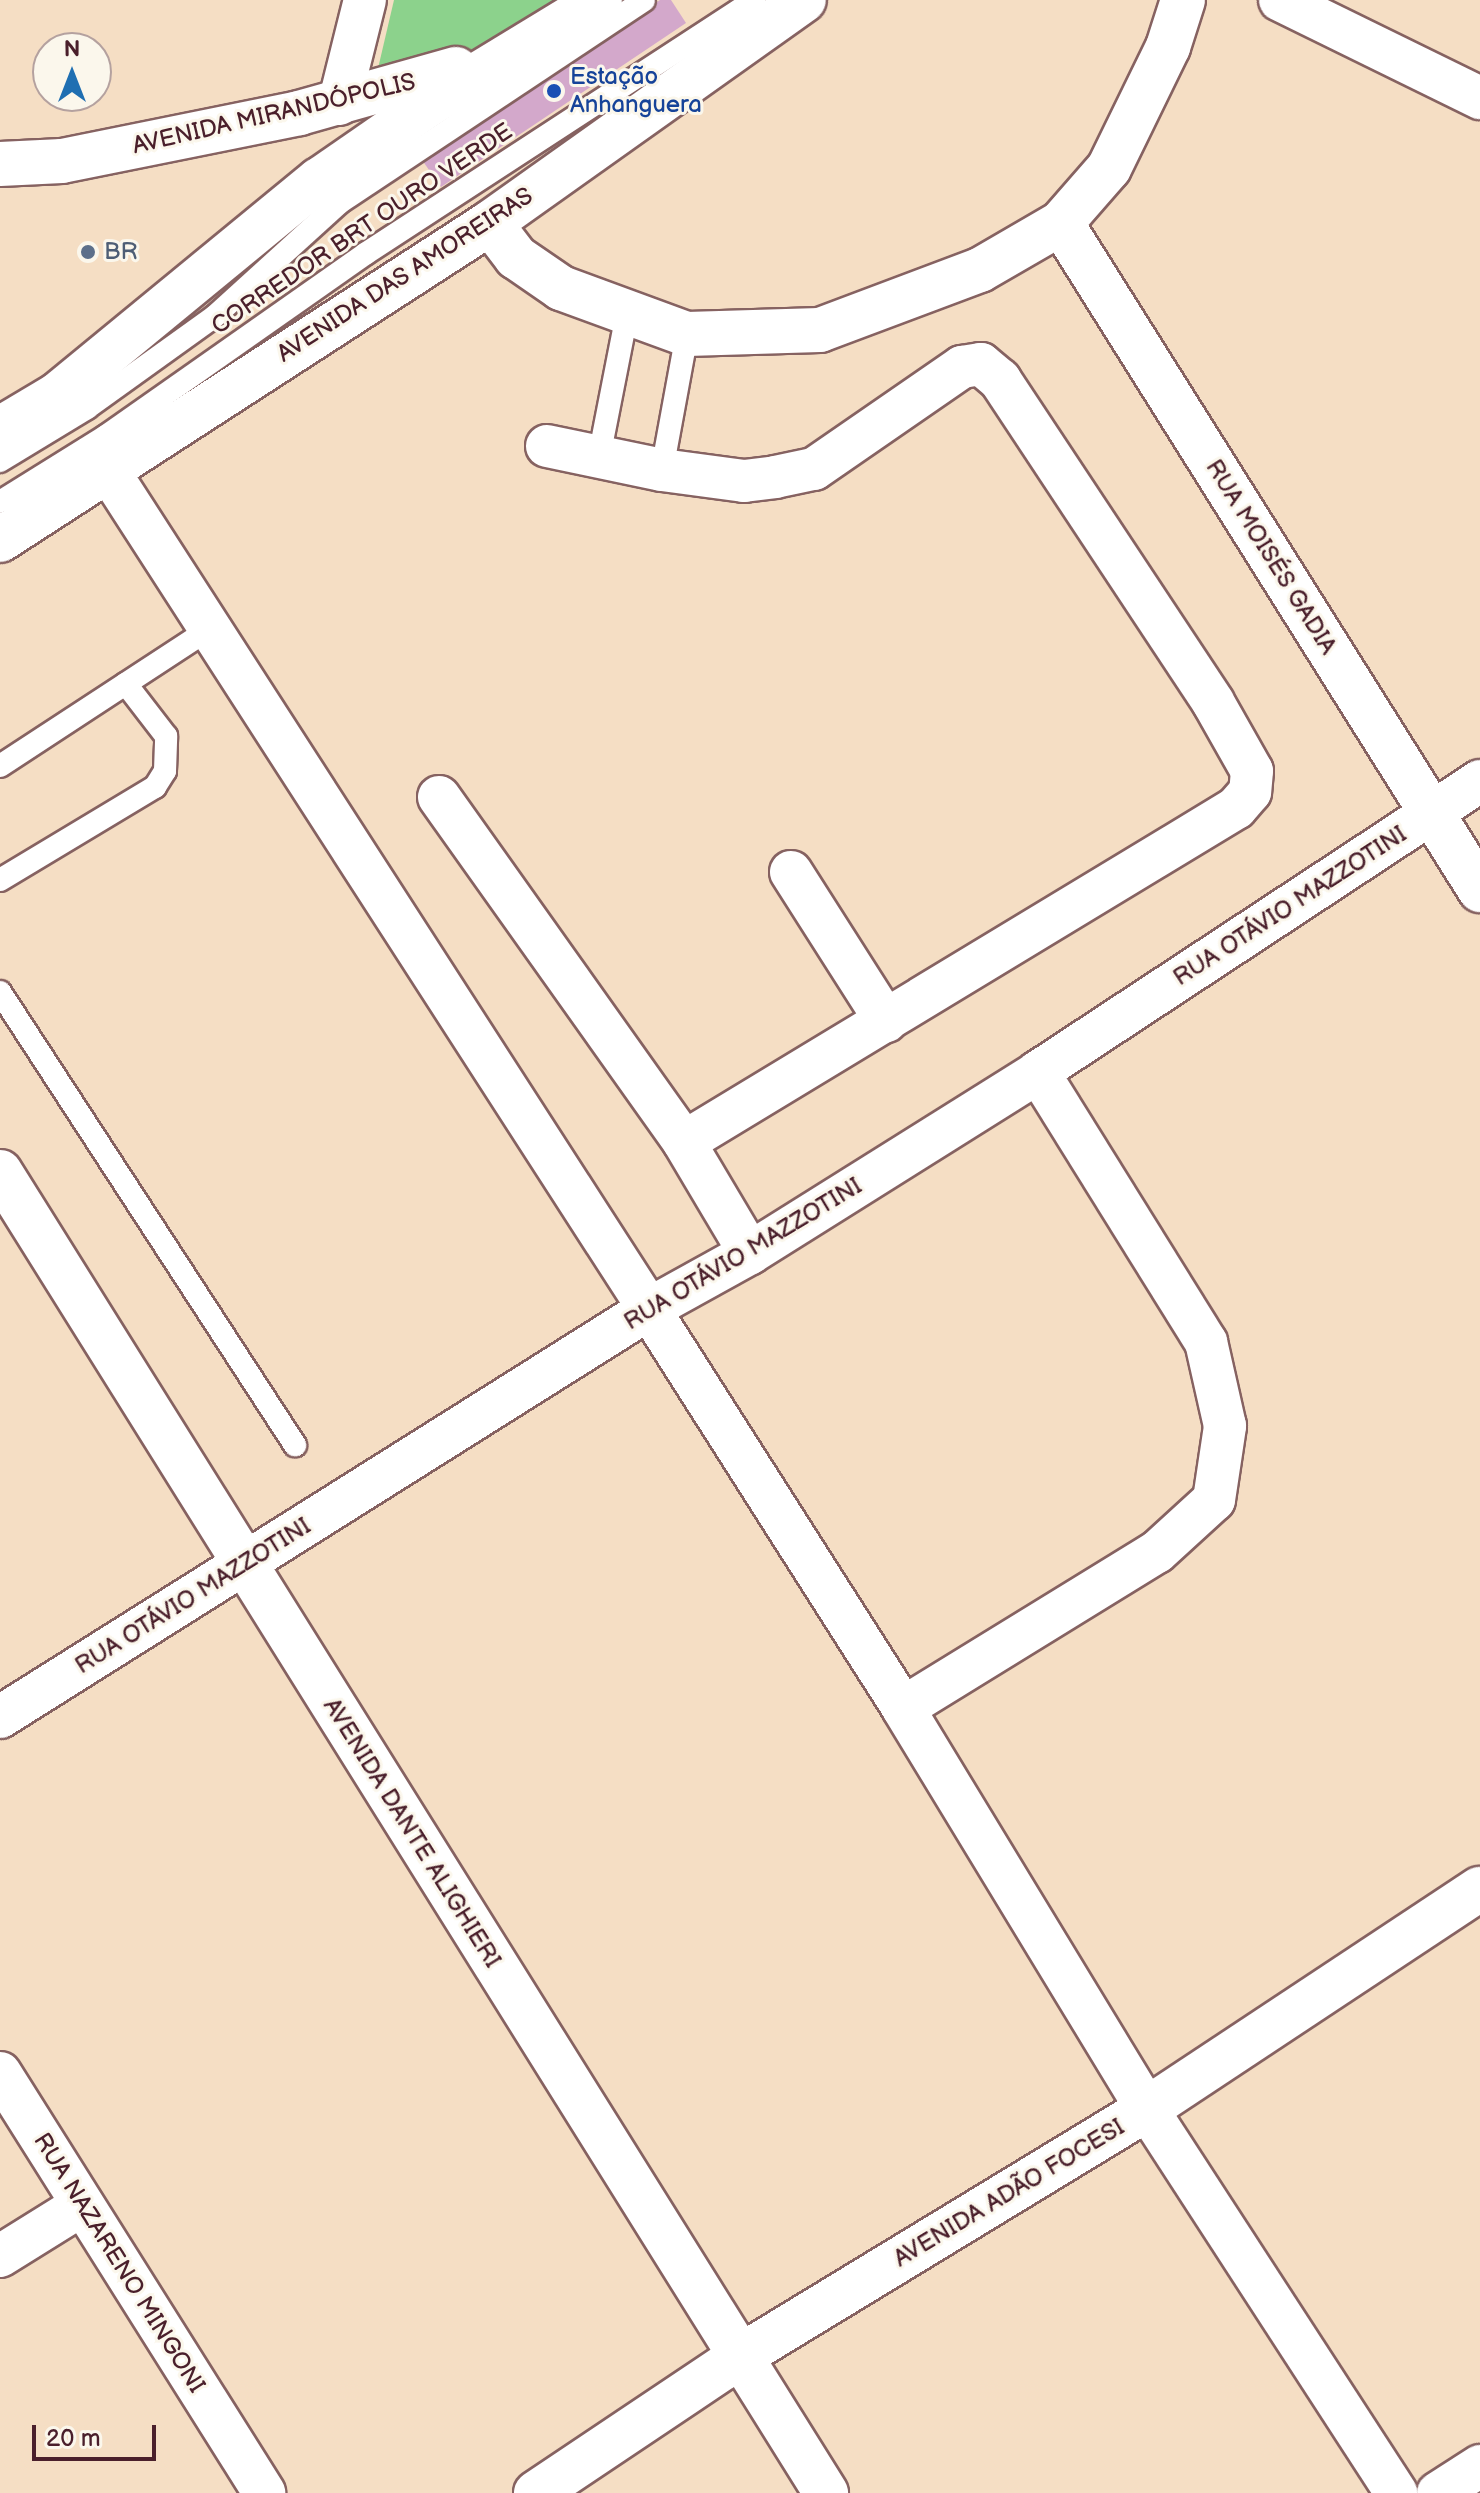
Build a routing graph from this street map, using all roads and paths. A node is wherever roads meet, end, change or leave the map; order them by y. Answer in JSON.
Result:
{"nodes":[{"id":1,"x":365,"y":0,"type":"edge"},
{"id":2,"x":600,"y":0,"type":"edge"},
{"id":3,"x":644,"y":0,"type":"edge"},
{"id":4,"x":754,"y":0,"type":"edge"},
{"id":5,"x":804,"y":0,"type":"edge"},
{"id":6,"x":1183,"y":0,"type":"edge"},
{"id":7,"x":1280,"y":0,"type":"edge"},
{"id":8,"x":540,"y":36,"type":"junction"},
{"id":9,"x":1480,"y":98,"type":"edge"},
{"id":10,"x":339,"y":104,"type":"junction"},
{"id":11,"x":62,"y":161,"type":"junction"},
{"id":12,"x":0,"y":164,"type":"edge"},
{"id":13,"x":0,"y":174,"type":"edge"},
{"id":14,"x":490,"y":223,"type":"junction"},
{"id":15,"x":1061,"y":223,"type":"junction"},
{"id":16,"x":627,"y":314,"type":"junction"},
{"id":17,"x":687,"y":334,"type":"junction"},
{"id":18,"x":0,"y":429,"type":"edge"},
{"id":19,"x":547,"y":446,"type":"dead end"},
{"id":20,"x":599,"y":457,"type":"junction"},
{"id":21,"x":0,"y":461,"type":"edge"},
{"id":22,"x":662,"y":470,"type":"junction"},
{"id":23,"x":109,"y":472,"type":"junction"},
{"id":24,"x":0,"y":502,"type":"edge"},
{"id":25,"x":0,"y":540,"type":"edge"},
{"id":26,"x":211,"y":634,"type":"junction"},
{"id":27,"x":131,"y":689,"type":"junction"},
{"id":28,"x":0,"y":766,"type":"edge"},
{"id":29,"x":1480,"y":781,"type":"edge"},
{"id":30,"x":439,"y":797,"type":"dead end"},
{"id":31,"x":1431,"y":812,"type":"junction"},
{"id":32,"x":791,"y":872,"type":"dead end"},
{"id":33,"x":0,"y":880,"type":"edge"},
{"id":34,"x":1480,"y":890,"type":"edge"},
{"id":35,"x":0,"y":992,"type":"edge"},
{"id":36,"x":886,"y":1021,"type":"junction"},
{"id":37,"x":1038,"y":1072,"type":"junction"},
{"id":38,"x":684,"y":1142,"type":"junction"},
{"id":39,"x":0,"y":1172,"type":"edge"},
{"id":40,"x":750,"y":1253,"type":"junction"},
{"id":41,"x":649,"y":1309,"type":"junction"},
{"id":42,"x":295,"y":1445,"type":"dead end"},
{"id":43,"x":243,"y":1564,"type":"junction"},
{"id":44,"x":903,"y":1708,"type":"junction"},
{"id":45,"x":0,"y":1717,"type":"edge"},
{"id":46,"x":1480,"y":1889,"type":"edge"},
{"id":47,"x":0,"y":2073,"type":"edge"},
{"id":48,"x":1147,"y":2109,"type":"junction"},
{"id":49,"x":82,"y":2205,"type":"junction"},
{"id":50,"x":0,"y":2256,"type":"edge"},
{"id":51,"x":739,"y":2357,"type":"junction"},
{"id":52,"x":1480,"y":2466,"type":"edge"},
{"id":53,"x":264,"y":2493,"type":"edge"},
{"id":54,"x":536,"y":2493,"type":"edge"},
{"id":55,"x":826,"y":2493,"type":"edge"},
{"id":56,"x":1396,"y":2493,"type":"edge"},
{"id":57,"x":1438,"y":2493,"type":"edge"}],
"edges":[{"from":1,"to":10,"type":"street"},
{"from":2,"to":8,"type":"street"},
{"from":3,"to":21,"type":"lane","name":"CORREDOR BRT OURO VERDE"},
{"from":4,"to":24,"type":"lane","name":"CORREDOR BRT OURO VERDE"},
{"from":5,"to":14,"type":"street","name":"AVENIDA DAS AMOREIRAS"},
{"from":6,"to":15,"type":"street"},
{"from":7,"to":9,"type":"street"},
{"from":8,"to":10,"type":"street","name":"AVENIDA MIRANDÓPOLIS"},
{"from":8,"to":18,"type":"street"},
{"from":10,"to":11,"type":"street","name":"AVENIDA MIRANDÓPOLIS"},
{"from":11,"to":12,"type":"street","name":"AVENIDA MIRANDÓPOLIS"},
{"from":11,"to":13,"type":"street"},
{"from":14,"to":16,"type":"street"},
{"from":14,"to":23,"type":"street","name":"AVENIDA DAS AMOREIRAS"},
{"from":15,"to":17,"type":"street"},
{"from":15,"to":31,"type":"street","name":"RUA MOISÉS GADIA"},
{"from":16,"to":17,"type":"street"},
{"from":16,"to":20,"type":"lane"},
{"from":17,"to":22,"type":"lane"},
{"from":19,"to":20,"type":"street"},
{"from":20,"to":22,"type":"street"},
{"from":22,"to":36,"type":"street"},
{"from":23,"to":25,"type":"street","name":"AVENIDA DAS AMOREIRAS"},
{"from":23,"to":26,"type":"street"},
{"from":26,"to":27,"type":"lane"},
{"from":26,"to":41,"type":"street"},
{"from":27,"to":28,"type":"lane"},
{"from":27,"to":33,"type":"lane"},
{"from":29,"to":31,"type":"street","name":"RUA OTÁVIO MAZZOTINI"},
{"from":30,"to":38,"type":"street"},
{"from":31,"to":34,"type":"street","name":"RUA MOISÉS GADIA"},
{"from":31,"to":37,"type":"street","name":"RUA OTÁVIO MAZZOTINI"},
{"from":32,"to":36,"type":"street"},
{"from":35,"to":42,"type":"lane"},
{"from":36,"to":38,"type":"street"},
{"from":37,"to":40,"type":"street","name":"RUA OTÁVIO MAZZOTINI"},
{"from":37,"to":44,"type":"street"},
{"from":38,"to":40,"type":"street"},
{"from":39,"to":43,"type":"street","name":"AVENIDA DANTE ALIGHIERI"},
{"from":40,"to":41,"type":"street","name":"RUA OTÁVIO MAZZOTINI"},
{"from":41,"to":43,"type":"street","name":"RUA OTÁVIO MAZZOTINI"},
{"from":41,"to":44,"type":"street"},
{"from":43,"to":45,"type":"street","name":"RUA OTÁVIO MAZZOTINI"},
{"from":43,"to":51,"type":"street","name":"AVENIDA DANTE ALIGHIERI"},
{"from":44,"to":48,"type":"street"},
{"from":46,"to":48,"type":"street","name":"AVENIDA ADÃO FOCESI"},
{"from":47,"to":49,"type":"street","name":"RUA NAZARENO MINGONI"},
{"from":48,"to":51,"type":"street","name":"AVENIDA ADÃO FOCESI"},
{"from":48,"to":56,"type":"street"},
{"from":49,"to":50,"type":"street"},
{"from":49,"to":53,"type":"street","name":"RUA NAZARENO MINGONI"},
{"from":51,"to":54,"type":"street","name":"AVENIDA ADÃO FOCESI"},
{"from":51,"to":55,"type":"street","name":"AVENIDA DANTE ALIGHIERI"},
{"from":52,"to":57,"type":"street"}]}
